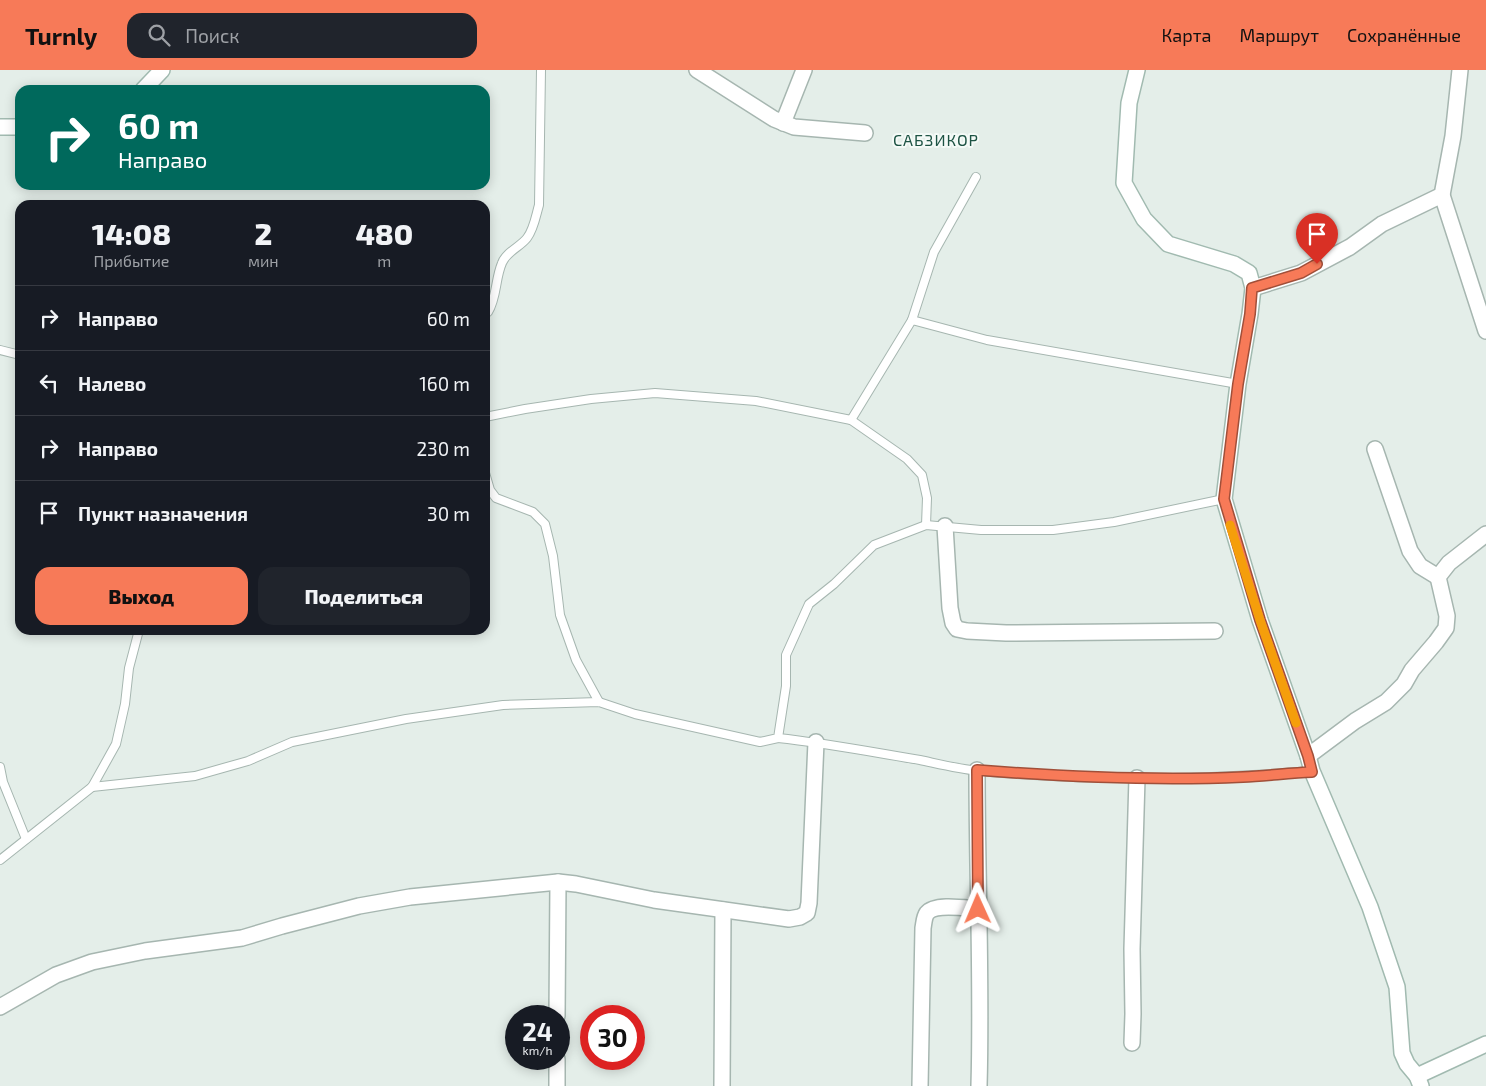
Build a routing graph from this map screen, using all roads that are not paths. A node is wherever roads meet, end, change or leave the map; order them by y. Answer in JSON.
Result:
{"nodes":[{"id":1,"x":162,"y":70,"type":"edge"},
{"id":2,"x":541,"y":70,"type":"edge"},
{"id":3,"x":697,"y":70,"type":"edge"},
{"id":4,"x":804,"y":70,"type":"edge"},
{"id":5,"x":1137,"y":70,"type":"edge"},
{"id":6,"x":1460,"y":70,"type":"edge"},
{"id":7,"x":148,"y":85,"type":"edge"},
{"id":8,"x":783,"y":123,"type":"junction"},
{"id":9,"x":0,"y":127,"type":"edge"},
{"id":10,"x":15,"y":127,"type":"edge"},
{"id":11,"x":865,"y":133,"type":"dead end"},
{"id":12,"x":976,"y":177,"type":"dead end"},
{"id":13,"x":1442,"y":194,"type":"junction"},
{"id":14,"x":1252,"y":288,"type":"junction"},
{"id":15,"x":490,"y":308,"type":"edge"},
{"id":16,"x":912,"y":320,"type":"junction"},
{"id":17,"x":1486,"y":332,"type":"edge"},
{"id":18,"x":0,"y":350,"type":"edge"},
{"id":19,"x":15,"y":354,"type":"edge"},
{"id":20,"x":1238,"y":384,"type":"junction"},
{"id":21,"x":490,"y":416,"type":"edge"},
{"id":22,"x":851,"y":420,"type":"junction"},
{"id":23,"x":1375,"y":449,"type":"dead end"},
{"id":24,"x":490,"y":490,"type":"edge"},
{"id":25,"x":1224,"y":499,"type":"junction"},
{"id":26,"x":926,"y":525,"type":"junction"},
{"id":27,"x":945,"y":526,"type":"junction"},
{"id":28,"x":1486,"y":534,"type":"edge"},
{"id":29,"x":1438,"y":577,"type":"junction"},
{"id":30,"x":1214,"y":631,"type":"dead end"},
{"id":31,"x":138,"y":635,"type":"edge"},
{"id":32,"x":599,"y":702,"type":"junction"},
{"id":33,"x":778,"y":738,"type":"junction"},
{"id":34,"x":816,"y":742,"type":"junction"},
{"id":35,"x":1308,"y":756,"type":"junction"},
{"id":36,"x":0,"y":767,"type":"edge"},
{"id":37,"x":977,"y":770,"type":"junction"},
{"id":38,"x":1312,"y":772,"type":"junction"},
{"id":39,"x":1137,"y":778,"type":"junction"},
{"id":40,"x":92,"y":787,"type":"junction"},
{"id":41,"x":26,"y":840,"type":"junction"},
{"id":42,"x":0,"y":860,"type":"edge"},
{"id":43,"x":558,"y":882,"type":"junction"},
{"id":44,"x":978,"y":909,"type":"junction"},
{"id":45,"x":723,"y":910,"type":"junction"},
{"id":46,"x":557,"y":1005,"type":"edge"},
{"id":47,"x":0,"y":1007,"type":"edge"},
{"id":48,"x":1132,"y":1043,"type":"dead end"},
{"id":49,"x":1486,"y":1044,"type":"edge"},
{"id":50,"x":557,"y":1070,"type":"edge"},
{"id":51,"x":1419,"y":1081,"type":"edge"},
{"id":52,"x":557,"y":1086,"type":"edge"},
{"id":53,"x":722,"y":1086,"type":"edge"},
{"id":54,"x":920,"y":1086,"type":"edge"},
{"id":55,"x":979,"y":1086,"type":"edge"}],
"edges":[{"from":1,"to":7,"type":"street"},
{"from":2,"to":15,"type":"lane"},
{"from":3,"to":8,"type":"street"},
{"from":4,"to":8,"type":"street"},
{"from":5,"to":14,"type":"street"},
{"from":6,"to":13,"type":"street"},
{"from":8,"to":11,"type":"street"},
{"from":9,"to":10,"type":"street"},
{"from":12,"to":16,"type":"lane"},
{"from":13,"to":14,"type":"street"},
{"from":13,"to":17,"type":"street"},
{"from":14,"to":20,"type":"street"},
{"from":16,"to":20,"type":"lane"},
{"from":16,"to":22,"type":"lane"},
{"from":18,"to":19,"type":"lane"},
{"from":20,"to":25,"type":"street"},
{"from":21,"to":22,"type":"lane"},
{"from":22,"to":26,"type":"lane"},
{"from":23,"to":29,"type":"street"},
{"from":24,"to":32,"type":"lane"},
{"from":25,"to":27,"type":"lane"},
{"from":25,"to":35,"type":"street"},
{"from":26,"to":27,"type":"lane"},
{"from":26,"to":33,"type":"lane"},
{"from":27,"to":30,"type":"street"},
{"from":28,"to":29,"type":"street"},
{"from":29,"to":35,"type":"street"},
{"from":31,"to":40,"type":"lane"},
{"from":32,"to":33,"type":"lane"},
{"from":32,"to":40,"type":"lane"},
{"from":33,"to":34,"type":"lane"},
{"from":34,"to":37,"type":"lane"},
{"from":34,"to":45,"type":"street"},
{"from":35,"to":38,"type":"street"},
{"from":36,"to":41,"type":"lane"},
{"from":37,"to":39,"type":"lane"},
{"from":37,"to":44,"type":"street"},
{"from":38,"to":39,"type":"lane"},
{"from":38,"to":51,"type":"street"},
{"from":39,"to":48,"type":"street"},
{"from":40,"to":41,"type":"lane"},
{"from":41,"to":42,"type":"lane"},
{"from":43,"to":45,"type":"street"},
{"from":43,"to":46,"type":"street"},
{"from":43,"to":47,"type":"street"},
{"from":44,"to":54,"type":"street"},
{"from":44,"to":55,"type":"street"},
{"from":45,"to":53,"type":"street"},
{"from":49,"to":51,"type":"street"},
{"from":50,"to":52,"type":"street"}]}
